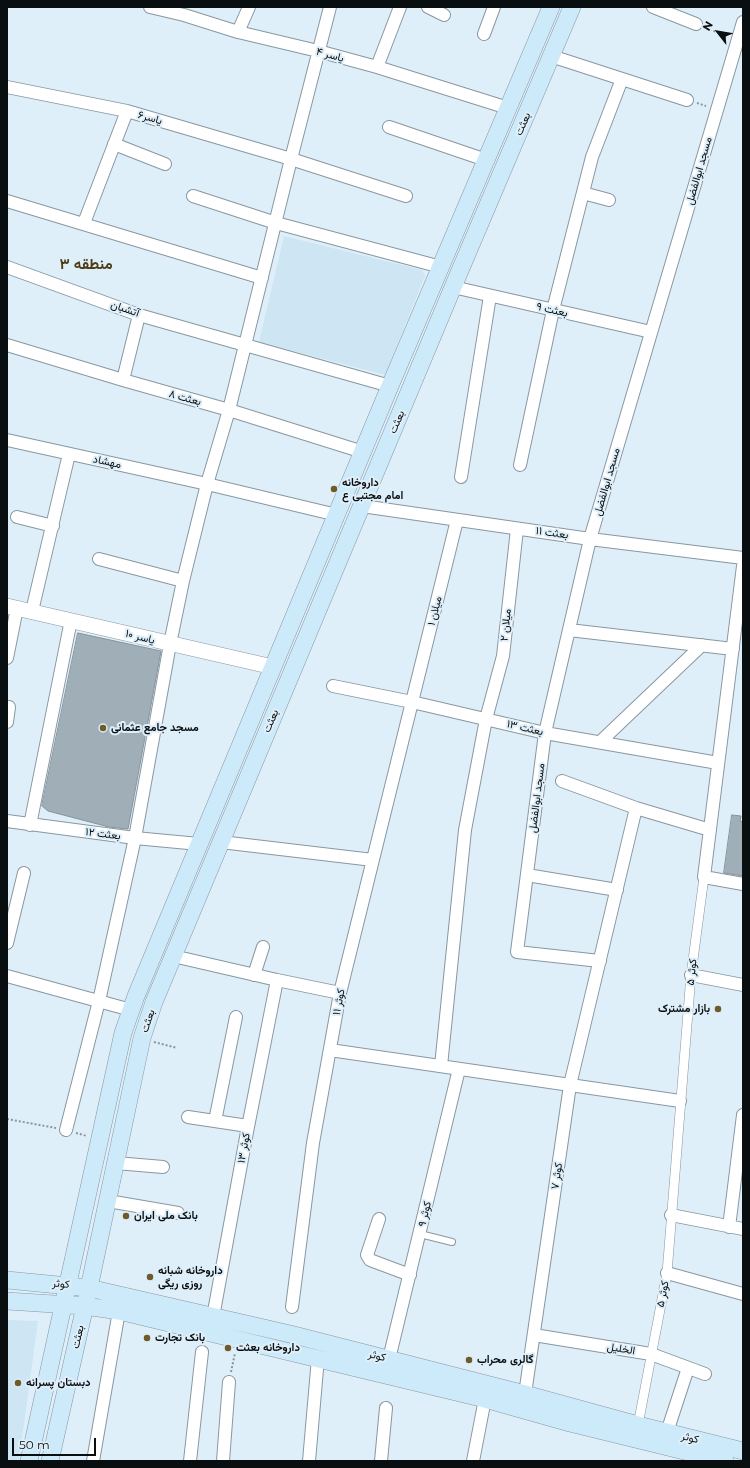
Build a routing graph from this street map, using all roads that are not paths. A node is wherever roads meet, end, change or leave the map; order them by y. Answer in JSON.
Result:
{"nodes":[{"id":1,"x":150,"y":7,"type":"edge"},
{"id":2,"x":249,"y":7,"type":"edge"},
{"id":3,"x":330,"y":7,"type":"edge"},
{"id":4,"x":400,"y":7,"type":"edge"},
{"id":5,"x":428,"y":7,"type":"edge"},
{"id":6,"x":494,"y":7,"type":"edge"},
{"id":7,"x":551,"y":7,"type":"edge"},
{"id":8,"x":572,"y":7,"type":"edge"},
{"id":9,"x":653,"y":7,"type":"edge"},
{"id":10,"x":184,"y":11,"type":"edge"},
{"id":11,"x":444,"y":15,"type":"dead end"},
{"id":12,"x":743,"y":22,"type":"edge"},
{"id":13,"x":696,"y":24,"type":"road end"},
{"id":14,"x":238,"y":32,"type":"junction"},
{"id":15,"x":484,"y":34,"type":"dead end"},
{"id":16,"x":740,"y":42,"type":"edge"},
{"id":17,"x":318,"y":51,"type":"junction"},
{"id":18,"x":551,"y":56,"type":"junction"},
{"id":19,"x":376,"y":67,"type":"junction"},
{"id":20,"x":622,"y":79,"type":"junction"},
{"id":21,"x":7,"y":87,"type":"edge"},
{"id":22,"x":687,"y":100,"type":"road end"},
{"id":23,"x":508,"y":108,"type":"junction"},
{"id":24,"x":127,"y":111,"type":"junction"},
{"id":25,"x":389,"y":128,"type":"dead end"},
{"id":26,"x":498,"y":133,"type":"junction"},
{"id":27,"x":516,"y":139,"type":"junction"},
{"id":28,"x":114,"y":144,"type":"junction"},
{"id":29,"x":291,"y":159,"type":"junction"},
{"id":30,"x":486,"y":160,"type":"junction"},
{"id":31,"x":165,"y":164,"type":"dead end"},
{"id":32,"x":583,"y":193,"type":"junction"},
{"id":33,"x":193,"y":196,"type":"dead end"},
{"id":34,"x":406,"y":196,"type":"dead end"},
{"id":35,"x":609,"y":200,"type":"dead end"},
{"id":36,"x":7,"y":201,"type":"edge"},
{"id":37,"x":84,"y":223,"type":"junction"},
{"id":38,"x":276,"y":223,"type":"junction"},
{"id":39,"x":7,"y":267,"type":"edge"},
{"id":40,"x":441,"y":267,"type":"junction"},
{"id":41,"x":262,"y":278,"type":"junction"},
{"id":42,"x":453,"y":287,"type":"junction"},
{"id":43,"x":490,"y":296,"type":"junction"},
{"id":44,"x":553,"y":310,"type":"junction"},
{"id":45,"x":139,"y":315,"type":"junction"},
{"id":46,"x":651,"y":332,"type":"junction"},
{"id":47,"x":244,"y":344,"type":"junction"},
{"id":48,"x":7,"y":345,"type":"edge"},
{"id":49,"x":123,"y":380,"type":"junction"},
{"id":50,"x":390,"y":386,"type":"junction"},
{"id":51,"x":229,"y":410,"type":"junction"},
{"id":52,"x":7,"y":440,"type":"edge"},
{"id":53,"x":363,"y":452,"type":"junction"},
{"id":54,"x":69,"y":454,"type":"junction"},
{"id":55,"x":520,"y":465,"type":"dead end"},
{"id":56,"x":461,"y":477,"type":"dead end"},
{"id":57,"x":207,"y":484,"type":"junction"},
{"id":58,"x":362,"y":506,"type":"junction"},
{"id":59,"x":337,"y":515,"type":"junction"},
{"id":60,"x":17,"y":517,"type":"dead end"},
{"id":61,"x":457,"y":520,"type":"junction"},
{"id":62,"x":53,"y":526,"type":"junction"},
{"id":63,"x":517,"y":528,"type":"junction"},
{"id":64,"x":590,"y":539,"type":"junction"},
{"id":65,"x":743,"y":558,"type":"edge"},
{"id":66,"x":99,"y":559,"type":"dead end"},
{"id":67,"x":743,"y":566,"type":"edge"},
{"id":68,"x":183,"y":581,"type":"junction"},
{"id":69,"x":12,"y":607,"type":"edge"},
{"id":70,"x":32,"y":611,"type":"junction"},
{"id":71,"x":71,"y":620,"type":"junction"},
{"id":72,"x":569,"y":630,"type":"junction"},
{"id":73,"x":170,"y":644,"type":"junction"},
{"id":74,"x":702,"y":645,"type":"junction"},
{"id":75,"x":733,"y":649,"type":"junction"},
{"id":76,"x":7,"y":658,"type":"edge"},
{"id":77,"x":273,"y":667,"type":"junction"},
{"id":78,"x":333,"y":686,"type":"dead end"},
{"id":79,"x":412,"y":702,"type":"junction"},
{"id":80,"x":9,"y":707,"type":"dead end"},
{"id":81,"x":486,"y":719,"type":"junction"},
{"id":82,"x":7,"y":722,"type":"edge"},
{"id":83,"x":545,"y":733,"type":"junction"},
{"id":84,"x":600,"y":742,"type":"junction"},
{"id":85,"x":718,"y":763,"type":"junction"},
{"id":86,"x":562,"y":781,"type":"dead end"},
{"id":87,"x":636,"y":808,"type":"junction"},
{"id":88,"x":7,"y":821,"type":"edge"},
{"id":89,"x":30,"y":825,"type":"junction"},
{"id":90,"x":710,"y":830,"type":"junction"},
{"id":91,"x":135,"y":838,"type":"junction"},
{"id":92,"x":221,"y":842,"type":"junction"},
{"id":93,"x":199,"y":844,"type":"junction"},
{"id":94,"x":373,"y":860,"type":"junction"},
{"id":95,"x":24,"y":873,"type":"dead end"},
{"id":96,"x":527,"y":875,"type":"junction"},
{"id":97,"x":704,"y":877,"type":"junction"},
{"id":98,"x":183,"y":881,"type":"junction"},
{"id":99,"x":743,"y":884,"type":"edge"},
{"id":100,"x":201,"y":889,"type":"junction"},
{"id":101,"x":617,"y":890,"type":"junction"},
{"id":102,"x":7,"y":943,"type":"edge"},
{"id":103,"x":263,"y":947,"type":"dead end"},
{"id":104,"x":173,"y":956,"type":"junction"},
{"id":105,"x":600,"y":961,"type":"junction"},
{"id":106,"x":254,"y":975,"type":"junction"},
{"id":107,"x":692,"y":975,"type":"junction"},
{"id":108,"x":7,"y":976,"type":"edge"},
{"id":109,"x":277,"y":980,"type":"junction"},
{"id":110,"x":743,"y":985,"type":"edge"},
{"id":111,"x":340,"y":993,"type":"junction"},
{"id":112,"x":99,"y":1001,"type":"junction"},
{"id":113,"x":131,"y":1010,"type":"junction"},
{"id":114,"x":236,"y":1017,"type":"dead end"},
{"id":115,"x":330,"y":1050,"type":"junction"},
{"id":116,"x":441,"y":1066,"type":"junction"},
{"id":117,"x":459,"y":1069,"type":"junction"},
{"id":118,"x":570,"y":1085,"type":"junction"},
{"id":119,"x":680,"y":1101,"type":"junction"},
{"id":120,"x":743,"y":1115,"type":"edge"},
{"id":121,"x":188,"y":1116,"type":"dead end"},
{"id":122,"x":215,"y":1121,"type":"junction"},
{"id":123,"x":248,"y":1126,"type":"junction"},
{"id":124,"x":66,"y":1130,"type":"dead end"},
{"id":125,"x":116,"y":1163,"type":"junction"},
{"id":126,"x":163,"y":1167,"type":"dead end"},
{"id":127,"x":740,"y":1171,"type":"edge"},
{"id":128,"x":108,"y":1201,"type":"junction"},
{"id":129,"x":178,"y":1213,"type":"dead end"},
{"id":130,"x":671,"y":1215,"type":"junction"},
{"id":131,"x":379,"y":1219,"type":"dead end"},
{"id":132,"x":729,"y":1226,"type":"junction"},
{"id":133,"x":743,"y":1229,"type":"edge"},
{"id":134,"x":420,"y":1234,"type":"junction"},
{"id":135,"x":452,"y":1242,"type":"dead end"},
{"id":136,"x":667,"y":1273,"type":"junction"},
{"id":137,"x":410,"y":1275,"type":"junction"},
{"id":138,"x":7,"y":1280,"type":"edge"},
{"id":139,"x":68,"y":1285,"type":"junction"},
{"id":140,"x":89,"y":1288,"type":"junction"},
{"id":141,"x":743,"y":1294,"type":"edge"},
{"id":142,"x":7,"y":1301,"type":"edge"},
{"id":143,"x":64,"y":1304,"type":"junction"},
{"id":144,"x":85,"y":1306,"type":"junction"},
{"id":145,"x":292,"y":1307,"type":"dead end"},
{"id":146,"x":119,"y":1311,"type":"junction"},
{"id":147,"x":214,"y":1317,"type":"junction"},
{"id":148,"x":534,"y":1335,"type":"junction"},
{"id":149,"x":202,"y":1352,"type":"dead end"},
{"id":150,"x":651,"y":1354,"type":"junction"},
{"id":151,"x":318,"y":1358,"type":"junction"},
{"id":152,"x":389,"y":1359,"type":"junction"},
{"id":153,"x":688,"y":1368,"type":"junction"},
{"id":154,"x":705,"y":1374,"type":"dead end"},
{"id":155,"x":229,"y":1382,"type":"road end"},
{"id":156,"x":525,"y":1394,"type":"junction"},
{"id":157,"x":485,"y":1399,"type":"junction"},
{"id":158,"x":386,"y":1408,"type":"dead end"},
{"id":159,"x":638,"y":1425,"type":"junction"},
{"id":160,"x":667,"y":1432,"type":"junction"},
{"id":161,"x":743,"y":1450,"type":"edge"},
{"id":162,"x":30,"y":1461,"type":"edge"},
{"id":163,"x":50,"y":1461,"type":"edge"},
{"id":164,"x":93,"y":1461,"type":"edge"},
{"id":165,"x":190,"y":1461,"type":"edge"},
{"id":166,"x":223,"y":1461,"type":"edge"},
{"id":167,"x":309,"y":1461,"type":"edge"},
{"id":168,"x":381,"y":1461,"type":"edge"},
{"id":169,"x":473,"y":1461,"type":"edge"},
{"id":170,"x":725,"y":1461,"type":"edge"}],
"edges":[{"from":1,"to":10,"type":"street","name":"یاسر ۴"},
{"from":2,"to":14,"type":"street"},
{"from":3,"to":17,"type":"street"},
{"from":4,"to":19,"type":"street"},
{"from":5,"to":11,"type":"street"},
{"from":6,"to":15,"type":"street"},
{"from":7,"to":23,"type":"main road","name":"بعثت"},
{"from":8,"to":18,"type":"main road","name":"بعثت"},
{"from":9,"to":13,"type":"street"},
{"from":10,"to":14,"type":"street","name":"یاسر ۴"},
{"from":12,"to":16,"type":"street","name":"مسجد ابوالفضل"},
{"from":14,"to":17,"type":"street","name":"یاسر ۴"},
{"from":16,"to":46,"type":"street","name":"مسجد ابوالفضل"},
{"from":17,"to":19,"type":"street","name":"یاسر ۴"},
{"from":17,"to":29,"type":"street"},
{"from":18,"to":20,"type":"street"},
{"from":18,"to":27,"type":"main road","name":"بعثت"},
{"from":19,"to":23,"type":"street","name":"یاسر ۴"},
{"from":20,"to":22,"type":"street"},
{"from":20,"to":32,"type":"street"},
{"from":21,"to":24,"type":"street","name":"یاسر۶"},
{"from":23,"to":26,"type":"main road","name":"بعثت"},
{"from":24,"to":28,"type":"street"},
{"from":24,"to":29,"type":"street","name":"یاسر۶"},
{"from":25,"to":30,"type":"street"},
{"from":26,"to":27,"type":"main road"},
{"from":26,"to":30,"type":"main road","name":"بعثت"},
{"from":27,"to":42,"type":"main road","name":"بعثت"},
{"from":28,"to":31,"type":"street"},
{"from":28,"to":37,"type":"street"},
{"from":29,"to":34,"type":"street","name":"یاسر۶"},
{"from":29,"to":38,"type":"street"},
{"from":30,"to":40,"type":"main road","name":"بعثت"},
{"from":32,"to":35,"type":"street"},
{"from":32,"to":44,"type":"street"},
{"from":33,"to":38,"type":"street"},
{"from":36,"to":37,"type":"street"},
{"from":37,"to":41,"type":"street"},
{"from":38,"to":40,"type":"street"},
{"from":38,"to":41,"type":"street"},
{"from":39,"to":45,"type":"street","name":"آتشبان"},
{"from":40,"to":50,"type":"main road","name":"بعثت"},
{"from":41,"to":47,"type":"street"},
{"from":42,"to":43,"type":"street","name":"بعثت ۹"},
{"from":42,"to":58,"type":"main road","name":"بعثت"},
{"from":43,"to":44,"type":"street","name":"بعثت ۹"},
{"from":43,"to":56,"type":"street"},
{"from":44,"to":46,"type":"street","name":"بعثت ۹"},
{"from":44,"to":55,"type":"street"},
{"from":45,"to":47,"type":"street","name":"آتشبان"},
{"from":45,"to":49,"type":"street"},
{"from":46,"to":64,"type":"street","name":"مسجد ابوالفضل"},
{"from":47,"to":50,"type":"street","name":"آتشبان"},
{"from":47,"to":51,"type":"street"},
{"from":48,"to":49,"type":"street","name":"بعثت ۸"},
{"from":49,"to":51,"type":"street","name":"بعثت ۸"},
{"from":50,"to":53,"type":"main road","name":"بعثت"},
{"from":51,"to":53,"type":"street","name":"بعثت ۸"},
{"from":51,"to":57,"type":"street"},
{"from":52,"to":54,"type":"street","name":"مهشاد"},
{"from":53,"to":59,"type":"main road","name":"بعثت"},
{"from":54,"to":57,"type":"street","name":"مهشاد"},
{"from":54,"to":62,"type":"street"},
{"from":57,"to":59,"type":"street","name":"مهشاد"},
{"from":57,"to":68,"type":"street"},
{"from":58,"to":61,"type":"street","name":"بعثت ۱۱"},
{"from":58,"to":92,"type":"main road","name":"بعثت"},
{"from":59,"to":77,"type":"main road","name":"بعثت"},
{"from":60,"to":62,"type":"street"},
{"from":61,"to":63,"type":"street","name":"بعثت ۱۱"},
{"from":61,"to":79,"type":"street","name":"میلان ۱"},
{"from":62,"to":70,"type":"street"},
{"from":63,"to":64,"type":"street","name":"بعثت ۱۱"},
{"from":63,"to":81,"type":"street","name":"میلان ۲"},
{"from":64,"to":65,"type":"street","name":"بعثت ۱۱"},
{"from":64,"to":72,"type":"street","name":"مسجد ابوالفضل"},
{"from":66,"to":68,"type":"street"},
{"from":67,"to":75,"type":"street","name":"کوثر ۵"},
{"from":68,"to":73,"type":"street"},
{"from":69,"to":70,"type":"street","name":"یاسر ۱۰"},
{"from":69,"to":76,"type":"street"},
{"from":70,"to":71,"type":"street","name":"یاسر ۱۰"},
{"from":71,"to":73,"type":"street","name":"یاسر ۱۰"},
{"from":71,"to":89,"type":"street"},
{"from":72,"to":74,"type":"street"},
{"from":72,"to":83,"type":"street","name":"مسجد ابوالفضل"},
{"from":73,"to":77,"type":"street","name":"یاسر ۱۰"},
{"from":73,"to":91,"type":"street"},
{"from":74,"to":75,"type":"street"},
{"from":74,"to":84,"type":"street"},
{"from":75,"to":85,"type":"street","name":"کوثر ۵"},
{"from":77,"to":93,"type":"main road","name":"بعثت"},
{"from":78,"to":79,"type":"street","name":"بعثت ۱۳"},
{"from":79,"to":81,"type":"street","name":"بعثت ۱۳"},
{"from":79,"to":94,"type":"street","name":"کوثر ۱۱"},
{"from":80,"to":82,"type":"street"},
{"from":81,"to":83,"type":"street","name":"بعثت ۱۳"},
{"from":81,"to":116,"type":"street","name":"میلان ۲"},
{"from":83,"to":84,"type":"street","name":"بعثت ۱۳"},
{"from":83,"to":96,"type":"street","name":"مسجد ابوالفضل"},
{"from":84,"to":85,"type":"street","name":"بعثت ۱۳"},
{"from":85,"to":90,"type":"street","name":"کوثر ۵"},
{"from":86,"to":87,"type":"street"},
{"from":87,"to":90,"type":"street"},
{"from":87,"to":101,"type":"street","name":"کوثر ۷"},
{"from":88,"to":89,"type":"street","name":"بعثت ۱۲"},
{"from":89,"to":91,"type":"street","name":"بعثت ۱۲"},
{"from":90,"to":97,"type":"street","name":"کوثر ۵"},
{"from":91,"to":93,"type":"street","name":"بعثت ۱۲"},
{"from":91,"to":112,"type":"street"},
{"from":92,"to":94,"type":"street"},
{"from":92,"to":100,"type":"main road","name":"بعثت"},
{"from":93,"to":98,"type":"main road","name":"بعثت"},
{"from":94,"to":111,"type":"street","name":"کوثر ۱۱"},
{"from":95,"to":102,"type":"street"},
{"from":96,"to":101,"type":"street"},
{"from":96,"to":105,"type":"street","name":"مسجد ابوالفضل"},
{"from":97,"to":99,"type":"street"},
{"from":97,"to":107,"type":"street","name":"کوثر ۵"},
{"from":98,"to":100,"type":"main road"},
{"from":98,"to":113,"type":"main road","name":"بعثت"},
{"from":100,"to":104,"type":"main road","name":"بعثت"},
{"from":101,"to":105,"type":"street","name":"کوثر ۷"},
{"from":103,"to":106,"type":"street"},
{"from":104,"to":106,"type":"street"},
{"from":104,"to":125,"type":"main road","name":"بعثت"},
{"from":105,"to":118,"type":"street","name":"کوثر ۷"},
{"from":106,"to":109,"type":"street"},
{"from":107,"to":110,"type":"street"},
{"from":107,"to":119,"type":"street","name":"کوثر ۵"},
{"from":108,"to":112,"type":"street"},
{"from":109,"to":111,"type":"street"},
{"from":109,"to":123,"type":"street","name":"کوثر ۱۳"},
{"from":111,"to":115,"type":"street","name":"کوثر ۱۱"},
{"from":112,"to":113,"type":"street"},
{"from":112,"to":124,"type":"street"},
{"from":113,"to":139,"type":"main road","name":"بعثت"},
{"from":114,"to":122,"type":"street"},
{"from":115,"to":116,"type":"street"},
{"from":115,"to":145,"type":"street","name":"کوثر ۱۱"},
{"from":116,"to":117,"type":"street"},
{"from":117,"to":118,"type":"street"},
{"from":117,"to":134,"type":"street","name":"کوثر ۹"},
{"from":118,"to":119,"type":"street"},
{"from":118,"to":148,"type":"street","name":"کوثر ۷"},
{"from":119,"to":130,"type":"street","name":"کوثر ۵"},
{"from":120,"to":127,"type":"street"},
{"from":121,"to":122,"type":"street"},
{"from":122,"to":123,"type":"street"},
{"from":123,"to":147,"type":"street","name":"کوثر ۱۳"},
{"from":125,"to":126,"type":"street"},
{"from":125,"to":128,"type":"main road","name":"بعثت"},
{"from":127,"to":132,"type":"street"},
{"from":128,"to":129,"type":"street"},
{"from":128,"to":140,"type":"main road","name":"بعثت"},
{"from":130,"to":132,"type":"street"},
{"from":130,"to":136,"type":"street","name":"کوثر ۵"},
{"from":131,"to":137,"type":"street"},
{"from":132,"to":133,"type":"street"},
{"from":134,"to":135,"type":"lane"},
{"from":134,"to":137,"type":"street","name":"کوثر ۹"},
{"from":136,"to":141,"type":"street"},
{"from":136,"to":150,"type":"street","name":"کوثر ۵"},
{"from":137,"to":152,"type":"street","name":"کوثر ۹"},
{"from":138,"to":139,"type":"main road","name":"کوثر"},
{"from":139,"to":140,"type":"main road","name":"کوثر"},
{"from":139,"to":143,"type":"main road","name":"بعثت"},
{"from":140,"to":144,"type":"main road","name":"بعثت"},
{"from":140,"to":147,"type":"main road","name":"کوثر"},
{"from":142,"to":143,"type":"main road","name":"کوثر"},
{"from":143,"to":144,"type":"main road","name":"کوثر"},
{"from":143,"to":162,"type":"main road","name":"بعثت"},
{"from":144,"to":146,"type":"main road","name":"کوثر"},
{"from":144,"to":163,"type":"main road","name":"بعثت"},
{"from":146,"to":151,"type":"main road","name":"کوثر"},
{"from":146,"to":164,"type":"street"},
{"from":147,"to":152,"type":"main road","name":"کوثر"},
{"from":148,"to":150,"type":"street","name":"الخلیل"},
{"from":148,"to":156,"type":"street","name":"کوثر ۷"},
{"from":149,"to":165,"type":"street"},
{"from":150,"to":153,"type":"street","name":"الخلیل"},
{"from":150,"to":159,"type":"street","name":"کوثر ۵"},
{"from":151,"to":157,"type":"main road","name":"کوثر"},
{"from":151,"to":167,"type":"street"},
{"from":152,"to":156,"type":"main road","name":"کوثر"},
{"from":153,"to":154,"type":"street","name":"الخلیل"},
{"from":153,"to":160,"type":"street"},
{"from":155,"to":166,"type":"street"},
{"from":156,"to":159,"type":"main road","name":"کوثر"},
{"from":157,"to":169,"type":"street"},
{"from":157,"to":170,"type":"main road","name":"کوثر"},
{"from":158,"to":168,"type":"street"},
{"from":159,"to":160,"type":"main road","name":"کوثر"},
{"from":160,"to":161,"type":"main road","name":"کوثر"}]}
